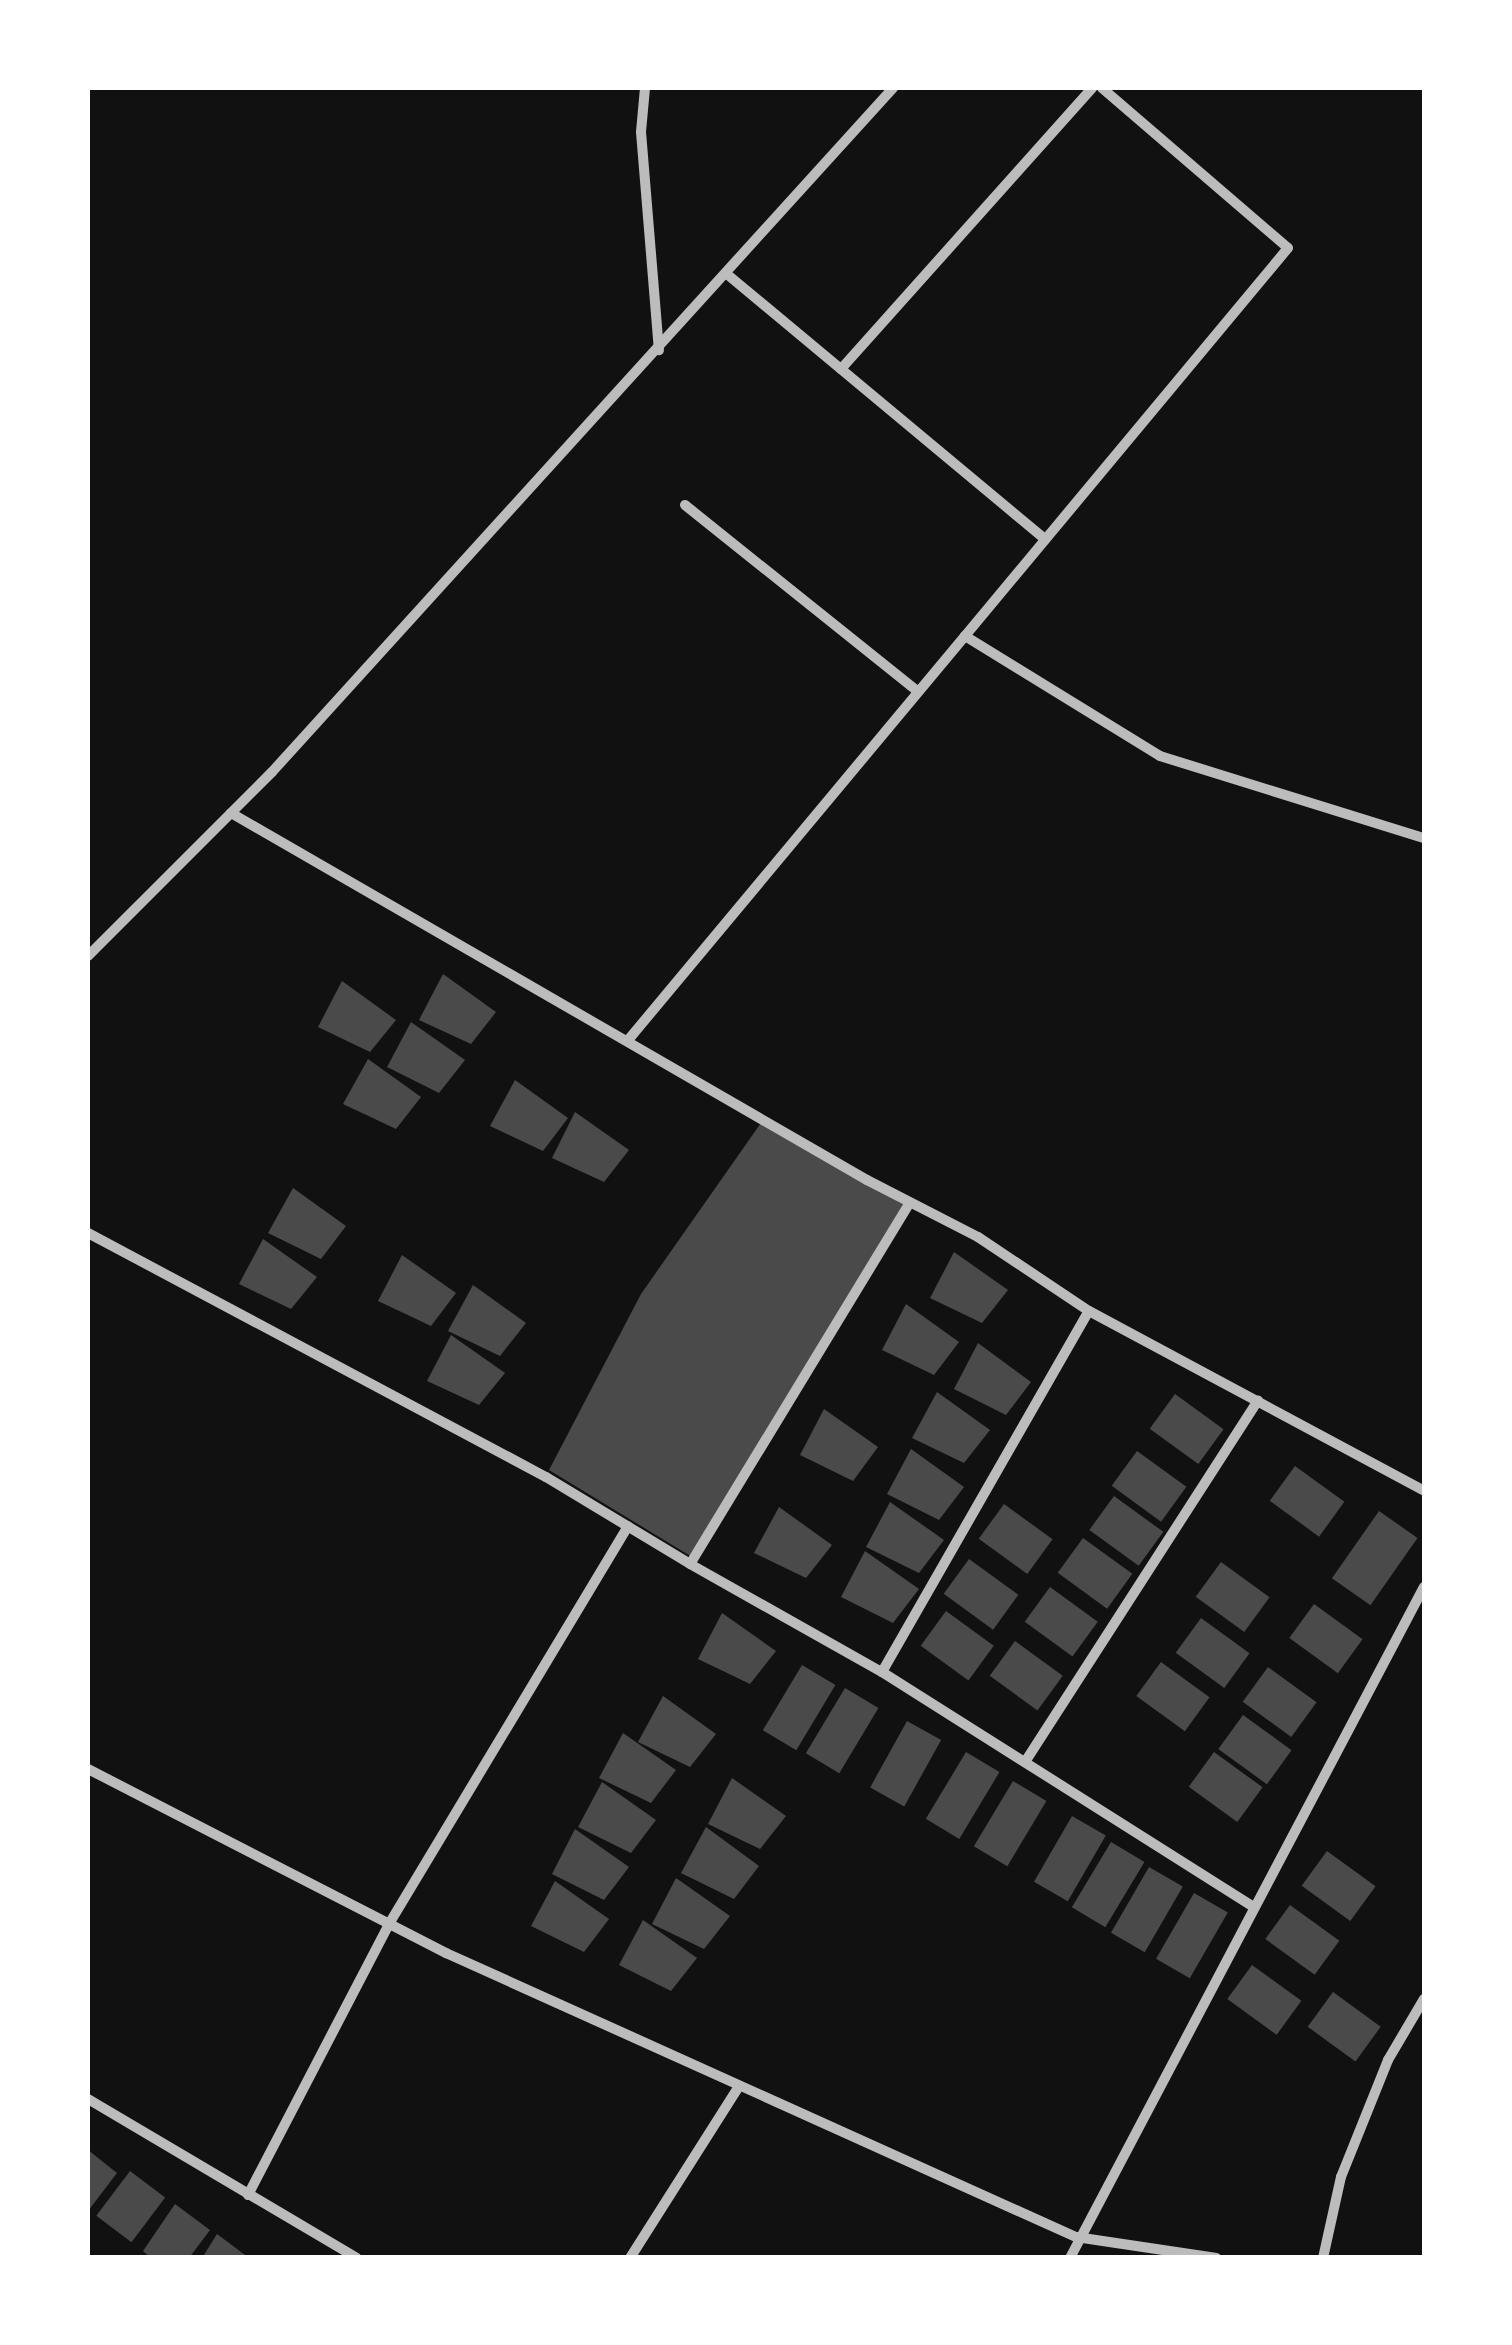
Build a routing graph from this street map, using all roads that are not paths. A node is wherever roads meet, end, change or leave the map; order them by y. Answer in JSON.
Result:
{"nodes":[{"id":1,"x":644,"y":88,"type":"edge"},
{"id":2,"x":892,"y":88,"type":"edge"},
{"id":3,"x":1092,"y":88,"type":"edge"},
{"id":4,"x":1102,"y":88,"type":"edge"},
{"id":5,"x":728,"y":274,"type":"junction"},
{"id":6,"x":659,"y":350,"type":"junction"},
{"id":7,"x":841,"y":369,"type":"junction"},
{"id":8,"x":685,"y":505,"type":"dead end"},
{"id":9,"x":1044,"y":539,"type":"junction"},
{"id":10,"x":965,"y":636,"type":"junction"},
{"id":11,"x":916,"y":688,"type":"junction"},
{"id":12,"x":231,"y":813,"type":"junction"},
{"id":13,"x":1424,"y":838,"type":"edge"},
{"id":14,"x":88,"y":956,"type":"edge"},
{"id":15,"x":629,"y":1039,"type":"junction"},
{"id":16,"x":909,"y":1204,"type":"junction"},
{"id":17,"x":88,"y":1234,"type":"edge"},
{"id":18,"x":1089,"y":1311,"type":"junction"},
{"id":19,"x":1258,"y":1401,"type":"junction"},
{"id":20,"x":1424,"y":1491,"type":"edge"},
{"id":21,"x":628,"y":1526,"type":"junction"},
{"id":22,"x":690,"y":1564,"type":"junction"},
{"id":23,"x":1424,"y":1587,"type":"edge"},
{"id":24,"x":882,"y":1672,"type":"junction"},
{"id":25,"x":1024,"y":1762,"type":"junction"},
{"id":26,"x":88,"y":1770,"type":"edge"},
{"id":27,"x":1251,"y":1904,"type":"junction"},
{"id":28,"x":389,"y":1924,"type":"junction"},
{"id":29,"x":1424,"y":1999,"type":"edge"},
{"id":30,"x":739,"y":2086,"type":"junction"},
{"id":31,"x":88,"y":2099,"type":"edge"},
{"id":32,"x":248,"y":2195,"type":"junction"},
{"id":33,"x":1076,"y":2237,"type":"junction"},
{"id":34,"x":357,"y":2258,"type":"edge"},
{"id":35,"x":630,"y":2258,"type":"edge"},
{"id":36,"x":1070,"y":2258,"type":"edge"},
{"id":37,"x":1216,"y":2258,"type":"edge"},
{"id":38,"x":1323,"y":2258,"type":"edge"}],
"edges":[{"from":1,"to":6,"type":"street"},
{"from":2,"to":5,"type":"street"},
{"from":3,"to":7,"type":"street"},
{"from":4,"to":9,"type":"street"},
{"from":5,"to":6,"type":"street"},
{"from":5,"to":7,"type":"street"},
{"from":6,"to":12,"type":"street"},
{"from":7,"to":9,"type":"street"},
{"from":8,"to":11,"type":"street"},
{"from":9,"to":10,"type":"street"},
{"from":10,"to":11,"type":"street"},
{"from":10,"to":13,"type":"street"},
{"from":11,"to":15,"type":"street"},
{"from":12,"to":14,"type":"street"},
{"from":12,"to":15,"type":"street"},
{"from":15,"to":16,"type":"street"},
{"from":16,"to":18,"type":"street"},
{"from":16,"to":22,"type":"street"},
{"from":17,"to":21,"type":"street"},
{"from":18,"to":19,"type":"street"},
{"from":18,"to":24,"type":"street"},
{"from":19,"to":20,"type":"street"},
{"from":19,"to":25,"type":"street"},
{"from":21,"to":22,"type":"street"},
{"from":21,"to":28,"type":"street"},
{"from":22,"to":24,"type":"street"},
{"from":23,"to":27,"type":"street"},
{"from":24,"to":25,"type":"street"},
{"from":25,"to":27,"type":"street"},
{"from":26,"to":28,"type":"street"},
{"from":27,"to":33,"type":"street"},
{"from":28,"to":30,"type":"street"},
{"from":28,"to":32,"type":"street"},
{"from":29,"to":38,"type":"street"},
{"from":30,"to":33,"type":"street"},
{"from":30,"to":35,"type":"street"},
{"from":31,"to":32,"type":"street"},
{"from":32,"to":34,"type":"street"},
{"from":33,"to":36,"type":"street"},
{"from":33,"to":37,"type":"street"}]}
